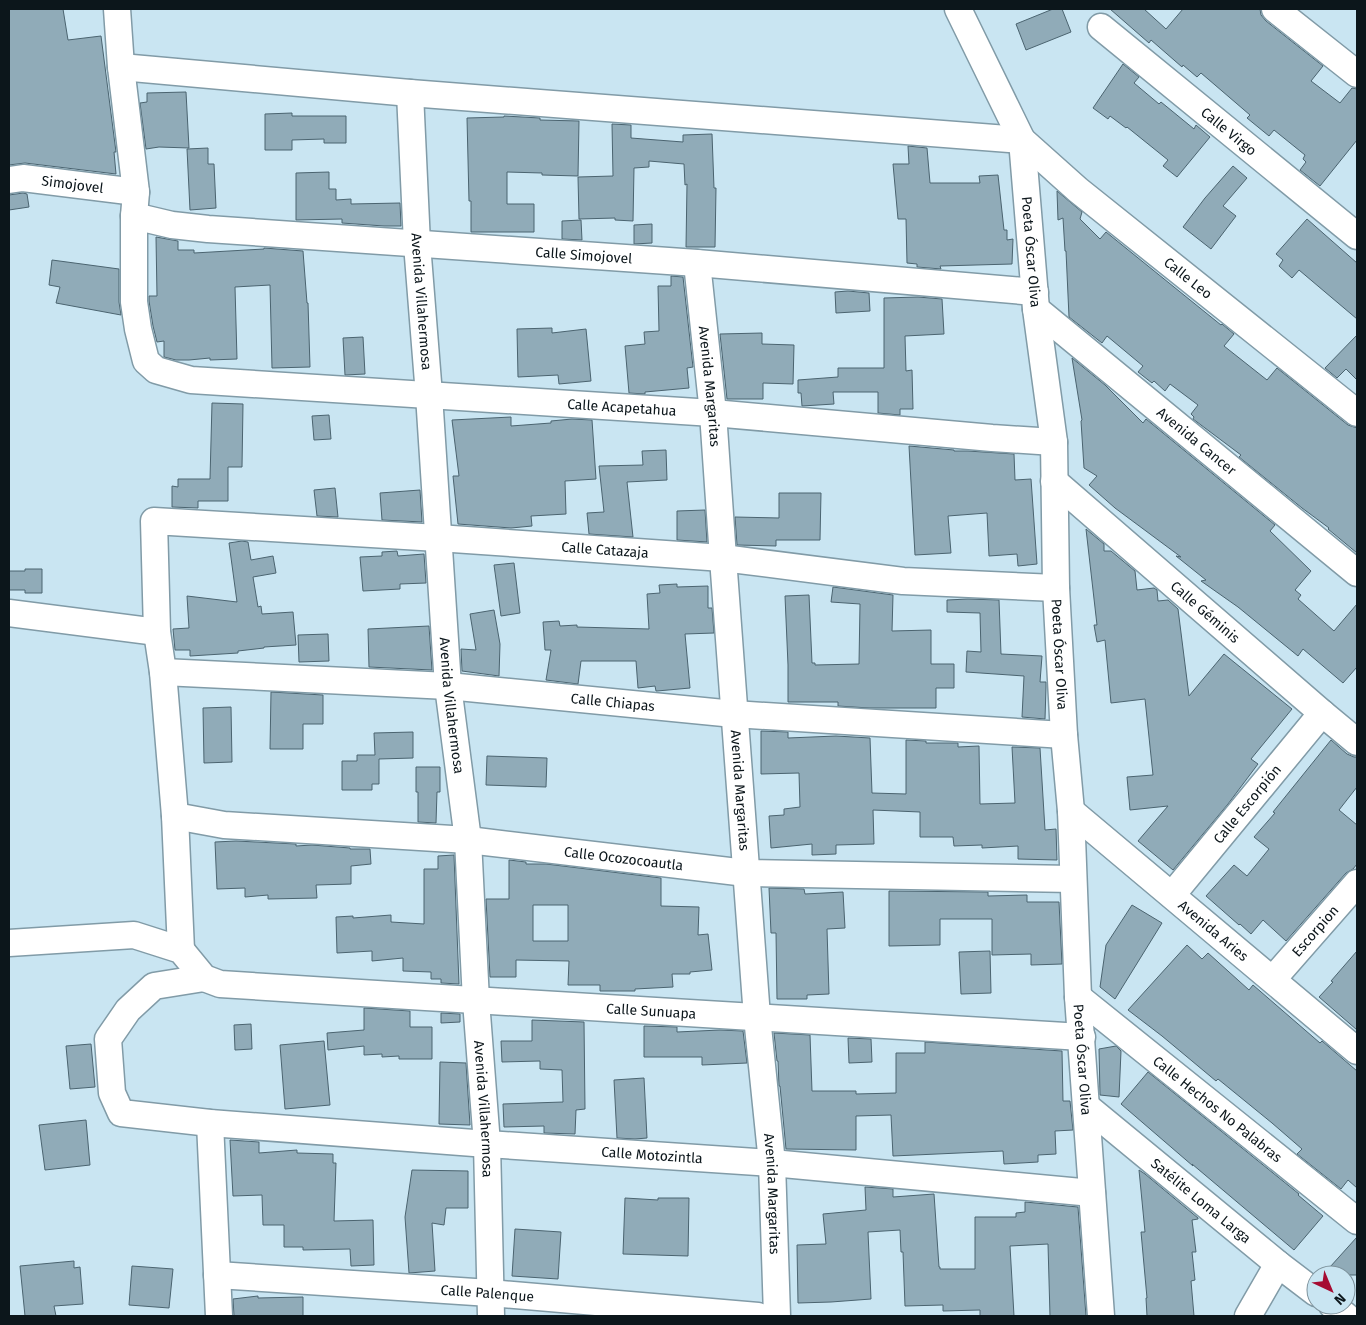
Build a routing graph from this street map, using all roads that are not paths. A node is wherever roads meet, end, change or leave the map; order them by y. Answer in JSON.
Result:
{"nodes":[{"id":1,"x":117,"y":9,"type":"edge"},
{"id":2,"x":958,"y":9,"type":"edge"},
{"id":3,"x":1275,"y":9,"type":"edge"},
{"id":4,"x":1101,"y":27,"type":"dead end"},
{"id":5,"x":121,"y":67,"type":"junction"},
{"id":6,"x":1357,"y":74,"type":"edge"},
{"id":7,"x":410,"y":93,"type":"junction"},
{"id":8,"x":1022,"y":140,"type":"junction"},
{"id":9,"x":9,"y":180,"type":"edge"},
{"id":10,"x":135,"y":204,"type":"junction"},
{"id":11,"x":1357,"y":236,"type":"edge"},
{"id":12,"x":417,"y":244,"type":"junction"},
{"id":13,"x":697,"y":263,"type":"junction"},
{"id":14,"x":1035,"y":301,"type":"junction"},
{"id":15,"x":429,"y":395,"type":"junction"},
{"id":16,"x":713,"y":413,"type":"junction"},
{"id":17,"x":1357,"y":413,"type":"edge"},
{"id":18,"x":1054,"y":442,"type":"junction"},
{"id":19,"x":1054,"y":481,"type":"junction"},
{"id":20,"x":438,"y":538,"type":"junction"},
{"id":21,"x":723,"y":558,"type":"junction"},
{"id":22,"x":1357,"y":573,"type":"edge"},
{"id":23,"x":1056,"y":588,"type":"junction"},
{"id":24,"x":9,"y":613,"type":"edge"},
{"id":25,"x":157,"y":632,"type":"junction"},
{"id":26,"x":163,"y":672,"type":"junction"},
{"id":27,"x":448,"y":686,"type":"junction"},
{"id":28,"x":1322,"y":713,"type":"junction"},
{"id":29,"x":734,"y":714,"type":"junction"},
{"id":30,"x":1064,"y":735,"type":"junction"},
{"id":31,"x":1357,"y":742,"type":"edge"},
{"id":32,"x":1071,"y":812,"type":"junction"},
{"id":33,"x":175,"y":816,"type":"junction"},
{"id":34,"x":468,"y":840,"type":"junction"},
{"id":35,"x":746,"y":873,"type":"junction"},
{"id":36,"x":1073,"y":879,"type":"junction"},
{"id":37,"x":1357,"y":885,"type":"edge"},
{"id":38,"x":1172,"y":896,"type":"junction"},
{"id":39,"x":9,"y":943,"type":"edge"},
{"id":40,"x":181,"y":950,"type":"junction"},
{"id":41,"x":1273,"y":979,"type":"junction"},
{"id":42,"x":212,"y":981,"type":"junction"},
{"id":43,"x":1078,"y":997,"type":"junction"},
{"id":44,"x":476,"y":1001,"type":"junction"},
{"id":45,"x":757,"y":1016,"type":"junction"},
{"id":46,"x":1082,"y":1038,"type":"junction"},
{"id":47,"x":1357,"y":1051,"type":"edge"},
{"id":48,"x":1086,"y":1106,"type":"junction"},
{"id":49,"x":210,"y":1123,"type":"junction"},
{"id":50,"x":487,"y":1144,"type":"junction"},
{"id":51,"x":772,"y":1164,"type":"junction"},
{"id":52,"x":1092,"y":1193,"type":"junction"},
{"id":53,"x":1357,"y":1221,"type":"edge"},
{"id":54,"x":1278,"y":1264,"type":"junction"},
{"id":55,"x":217,"y":1275,"type":"junction"},
{"id":56,"x":1306,"y":1285,"type":"edge"},
{"id":57,"x":491,"y":1304,"type":"edge"},
{"id":58,"x":219,"y":1316,"type":"edge"},
{"id":59,"x":758,"y":1316,"type":"edge"},
{"id":60,"x":777,"y":1316,"type":"edge"},
{"id":61,"x":1101,"y":1316,"type":"edge"},
{"id":62,"x":1248,"y":1316,"type":"edge"}],
"edges":[{"from":1,"to":5,"type":"street","name":"Calle Acapetahua"},
{"from":2,"to":8,"type":"street","name":"Poeta Óscar Oliva"},
{"from":3,"to":6,"type":"street"},
{"from":4,"to":11,"type":"street","name":"Calle Virgo"},
{"from":5,"to":7,"type":"street"},
{"from":5,"to":10,"type":"street","name":"Calle Acapetahua"},
{"from":7,"to":8,"type":"street"},
{"from":7,"to":12,"type":"street","name":"Avenida Villahermosa"},
{"from":8,"to":14,"type":"street","name":"Poeta Óscar Oliva"},
{"from":8,"to":17,"type":"street","name":"Calle Leo"},
{"from":9,"to":10,"type":"street","name":"Simojovel"},
{"from":10,"to":12,"type":"street","name":"Calle Simojovel"},
{"from":10,"to":15,"type":"street","name":"Calle Acapetahua"},
{"from":12,"to":13,"type":"street","name":"Calle Simojovel"},
{"from":12,"to":15,"type":"street","name":"Avenida Villahermosa"},
{"from":13,"to":14,"type":"street","name":"Calle Simojovel"},
{"from":13,"to":16,"type":"street","name":"Avenida Margaritas"},
{"from":14,"to":18,"type":"street","name":"Poeta Óscar Oliva"},
{"from":14,"to":22,"type":"street","name":"Avenida Cancer"},
{"from":15,"to":16,"type":"street","name":"Calle Acapetahua"},
{"from":15,"to":20,"type":"street","name":"Avenida Villahermosa"},
{"from":16,"to":18,"type":"street","name":"Calle Acapetahua"},
{"from":16,"to":21,"type":"street","name":"Avenida Margaritas"},
{"from":18,"to":19,"type":"street","name":"Poeta Óscar Oliva"},
{"from":19,"to":23,"type":"street","name":"Poeta Óscar Oliva"},
{"from":19,"to":28,"type":"street","name":"Calle Géminis"},
{"from":20,"to":21,"type":"street","name":"Calle Catazaja"},
{"from":20,"to":25,"type":"street","name":"Calle Catazaja"},
{"from":20,"to":27,"type":"street","name":"Avenida Villahermosa"},
{"from":21,"to":23,"type":"street","name":"Calle Catazaja"},
{"from":21,"to":29,"type":"street","name":"Avenida Margaritas"},
{"from":23,"to":30,"type":"street","name":"Poeta Óscar Oliva"},
{"from":24,"to":25,"type":"street"},
{"from":25,"to":26,"type":"street"},
{"from":26,"to":27,"type":"street","name":"Calle Chiapas"},
{"from":26,"to":33,"type":"street"},
{"from":27,"to":29,"type":"street","name":"Calle Chiapas"},
{"from":27,"to":34,"type":"street","name":"Avenida Villahermosa"},
{"from":28,"to":31,"type":"street","name":"Calle Géminis"},
{"from":28,"to":38,"type":"street","name":"Calle Escorpión"},
{"from":29,"to":30,"type":"street","name":"Calle Chiapas"},
{"from":29,"to":35,"type":"street","name":"Avenida Margaritas"},
{"from":30,"to":32,"type":"street","name":"Poeta Óscar Oliva"},
{"from":32,"to":36,"type":"street","name":"Poeta Óscar Oliva"},
{"from":32,"to":38,"type":"street","name":"Avenida Aries"},
{"from":33,"to":34,"type":"street","name":"Calle Ocozocoautla"},
{"from":33,"to":40,"type":"street"},
{"from":34,"to":35,"type":"street","name":"Calle Ocozocoautla"},
{"from":34,"to":44,"type":"street","name":"Avenida Villahermosa"},
{"from":35,"to":36,"type":"street","name":"Calle Ocozocoautla"},
{"from":35,"to":45,"type":"street","name":"Avenida Margaritas"},
{"from":36,"to":43,"type":"street","name":"Poeta Óscar Oliva"},
{"from":37,"to":41,"type":"street","name":"Escorpion"},
{"from":38,"to":41,"type":"street","name":"Avenida Aries"},
{"from":39,"to":40,"type":"street"},
{"from":40,"to":42,"type":"street"},
{"from":41,"to":47,"type":"street","name":"Avenida Aries"},
{"from":42,"to":44,"type":"street","name":"Calle Sunuapa"},
{"from":42,"to":49,"type":"street","name":"Calle Sunuapa"},
{"from":43,"to":46,"type":"street","name":"Poeta Óscar Oliva"},
{"from":43,"to":53,"type":"street","name":"Calle Hechos No Palabras"},
{"from":44,"to":45,"type":"street","name":"Calle Sunuapa"},
{"from":44,"to":50,"type":"street","name":"Avenida Villahermosa"},
{"from":45,"to":46,"type":"street","name":"Calle Sunuapa"},
{"from":45,"to":51,"type":"street","name":"Avenida Margaritas"},
{"from":46,"to":48,"type":"street","name":"Poeta Óscar Oliva"},
{"from":48,"to":52,"type":"street","name":"Poeta Óscar Oliva"},
{"from":48,"to":54,"type":"street","name":"Satélite Loma Larga"},
{"from":49,"to":50,"type":"street","name":"Calle Motozintla"},
{"from":49,"to":55,"type":"street"},
{"from":50,"to":51,"type":"street","name":"Calle Motozintla"},
{"from":50,"to":57,"type":"street","name":"Avenida Villahermosa"},
{"from":51,"to":52,"type":"street","name":"Calle Motozintla"},
{"from":51,"to":60,"type":"street","name":"Avenida Margaritas"},
{"from":52,"to":61,"type":"street","name":"Poeta Óscar Oliva"},
{"from":54,"to":56,"type":"street","name":"Satélite Loma Larga"},
{"from":54,"to":62,"type":"street"},
{"from":55,"to":57,"type":"street","name":"Calle Palenque"},
{"from":55,"to":58,"type":"street"},
{"from":57,"to":59,"type":"street","name":"Calle Palenque"}]}
